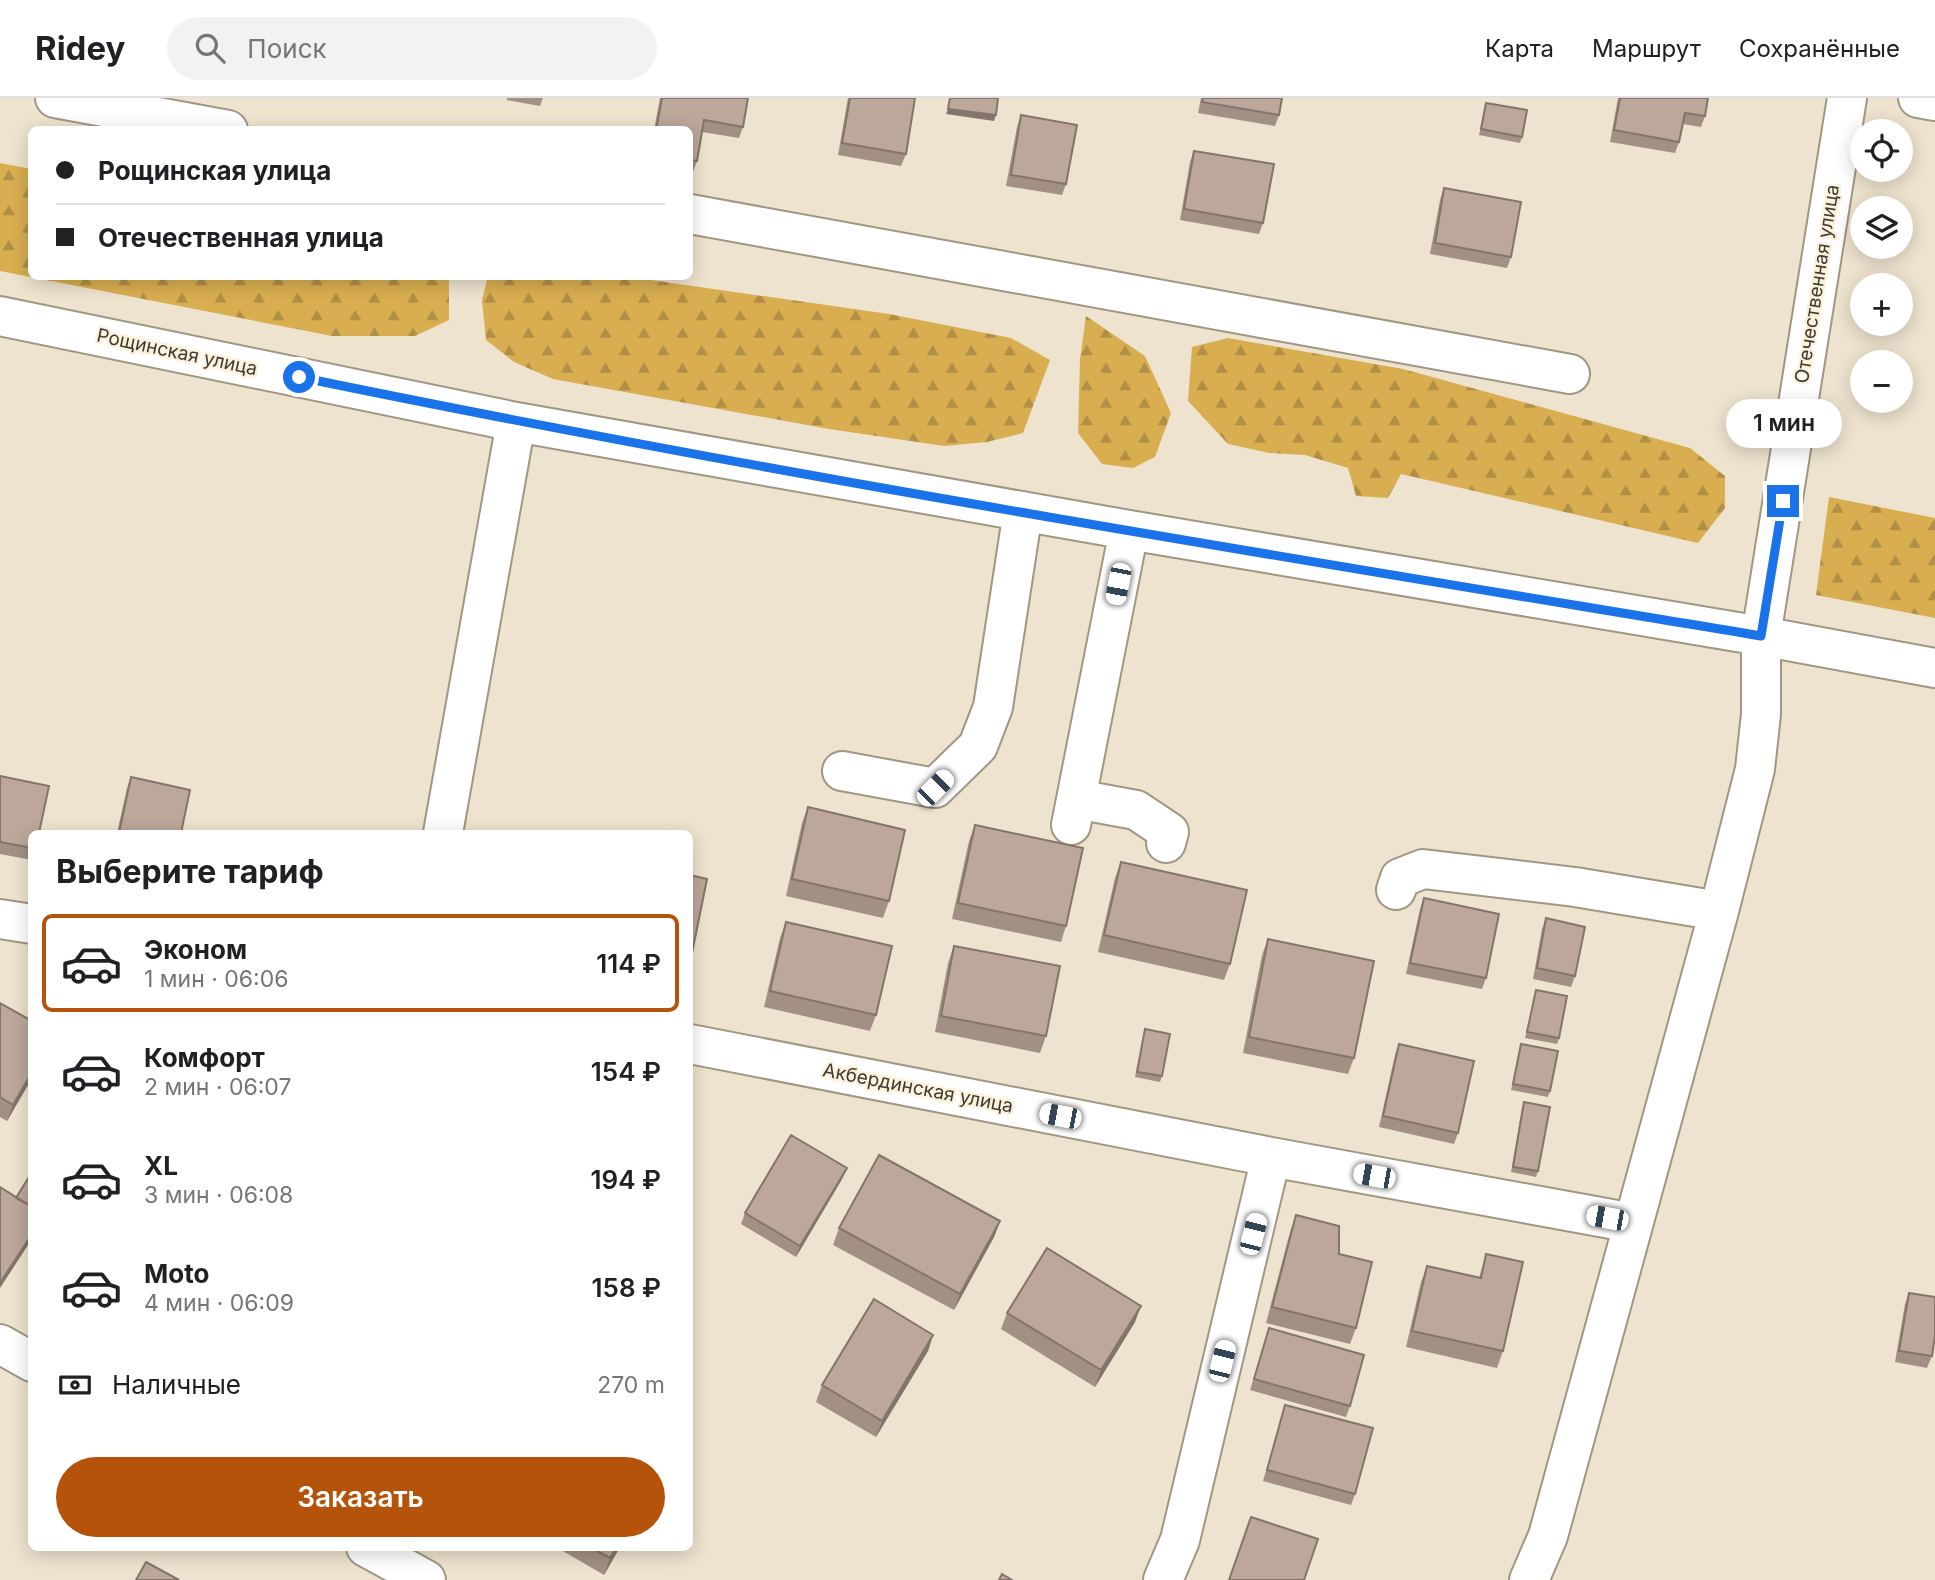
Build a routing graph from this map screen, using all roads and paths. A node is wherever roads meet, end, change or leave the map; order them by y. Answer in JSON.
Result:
{"nodes":[{"id":1,"x":55,"y":98,"type":"edge"},
{"id":2,"x":1847,"y":98,"type":"edge"},
{"id":3,"x":1918,"y":98,"type":"edge"},
{"id":4,"x":1935,"y":101,"type":"edge"},
{"id":5,"x":206,"y":126,"type":"edge"},
{"id":6,"x":693,"y":215,"type":"edge"},
{"id":7,"x":0,"y":316,"type":"edge"},
{"id":8,"x":1570,"y":374,"type":"dead end"},
{"id":9,"x":516,"y":422,"type":"junction"},
{"id":10,"x":1023,"y":511,"type":"junction"},
{"id":11,"x":1129,"y":530,"type":"junction"},
{"id":12,"x":1761,"y":636,"type":"junction"},
{"id":13,"x":1935,"y":668,"type":"edge"},
{"id":14,"x":842,"y":771,"type":"dead end"},
{"id":15,"x":444,"y":830,"type":"edge"},
{"id":16,"x":1166,"y":844,"type":"dead end"},
{"id":17,"x":1396,"y":890,"type":"dead end"},
{"id":18,"x":1719,"y":911,"type":"junction"},
{"id":19,"x":0,"y":919,"type":"edge"},
{"id":20,"x":28,"y":923,"type":"edge"},
{"id":21,"x":693,"y":1045,"type":"edge"},
{"id":22,"x":1271,"y":1157,"type":"junction"},
{"id":23,"x":1633,"y":1223,"type":"junction"},
{"id":24,"x":0,"y":1344,"type":"edge"},
{"id":25,"x":28,"y":1360,"type":"edge"},
{"id":26,"x":373,"y":1551,"type":"edge"},
{"id":27,"x":426,"y":1580,"type":"edge"},
{"id":28,"x":1163,"y":1580,"type":"edge"},
{"id":29,"x":1529,"y":1580,"type":"edge"}],
"edges":[{"from":1,"to":5,"type":"street"},
{"from":2,"to":12,"type":"street","name":"Отечественная улица"},
{"from":3,"to":4,"type":"street"},
{"from":6,"to":8,"type":"street"},
{"from":7,"to":9,"type":"street","name":"Рощинская улица"},
{"from":9,"to":10,"type":"street","name":"Рощинская улица"},
{"from":9,"to":15,"type":"street"},
{"from":10,"to":11,"type":"street","name":"Рощинская улица"},
{"from":10,"to":14,"type":"street"},
{"from":11,"to":12,"type":"street","name":"Рощинская улица"},
{"from":11,"to":16,"type":"street"},
{"from":12,"to":13,"type":"street","name":"Рощинская улица"},
{"from":12,"to":18,"type":"street","name":"Отечественная улица"},
{"from":17,"to":18,"type":"street"},
{"from":18,"to":23,"type":"street","name":"Отечественная улица"},
{"from":19,"to":20,"type":"street"},
{"from":21,"to":22,"type":"street","name":"Акбердинская улица"},
{"from":22,"to":23,"type":"street","name":"Акбердинская улица"},
{"from":22,"to":28,"type":"street"},
{"from":23,"to":29,"type":"street","name":"Отечественная улица"},
{"from":24,"to":25,"type":"street"},
{"from":26,"to":27,"type":"street"}]}
